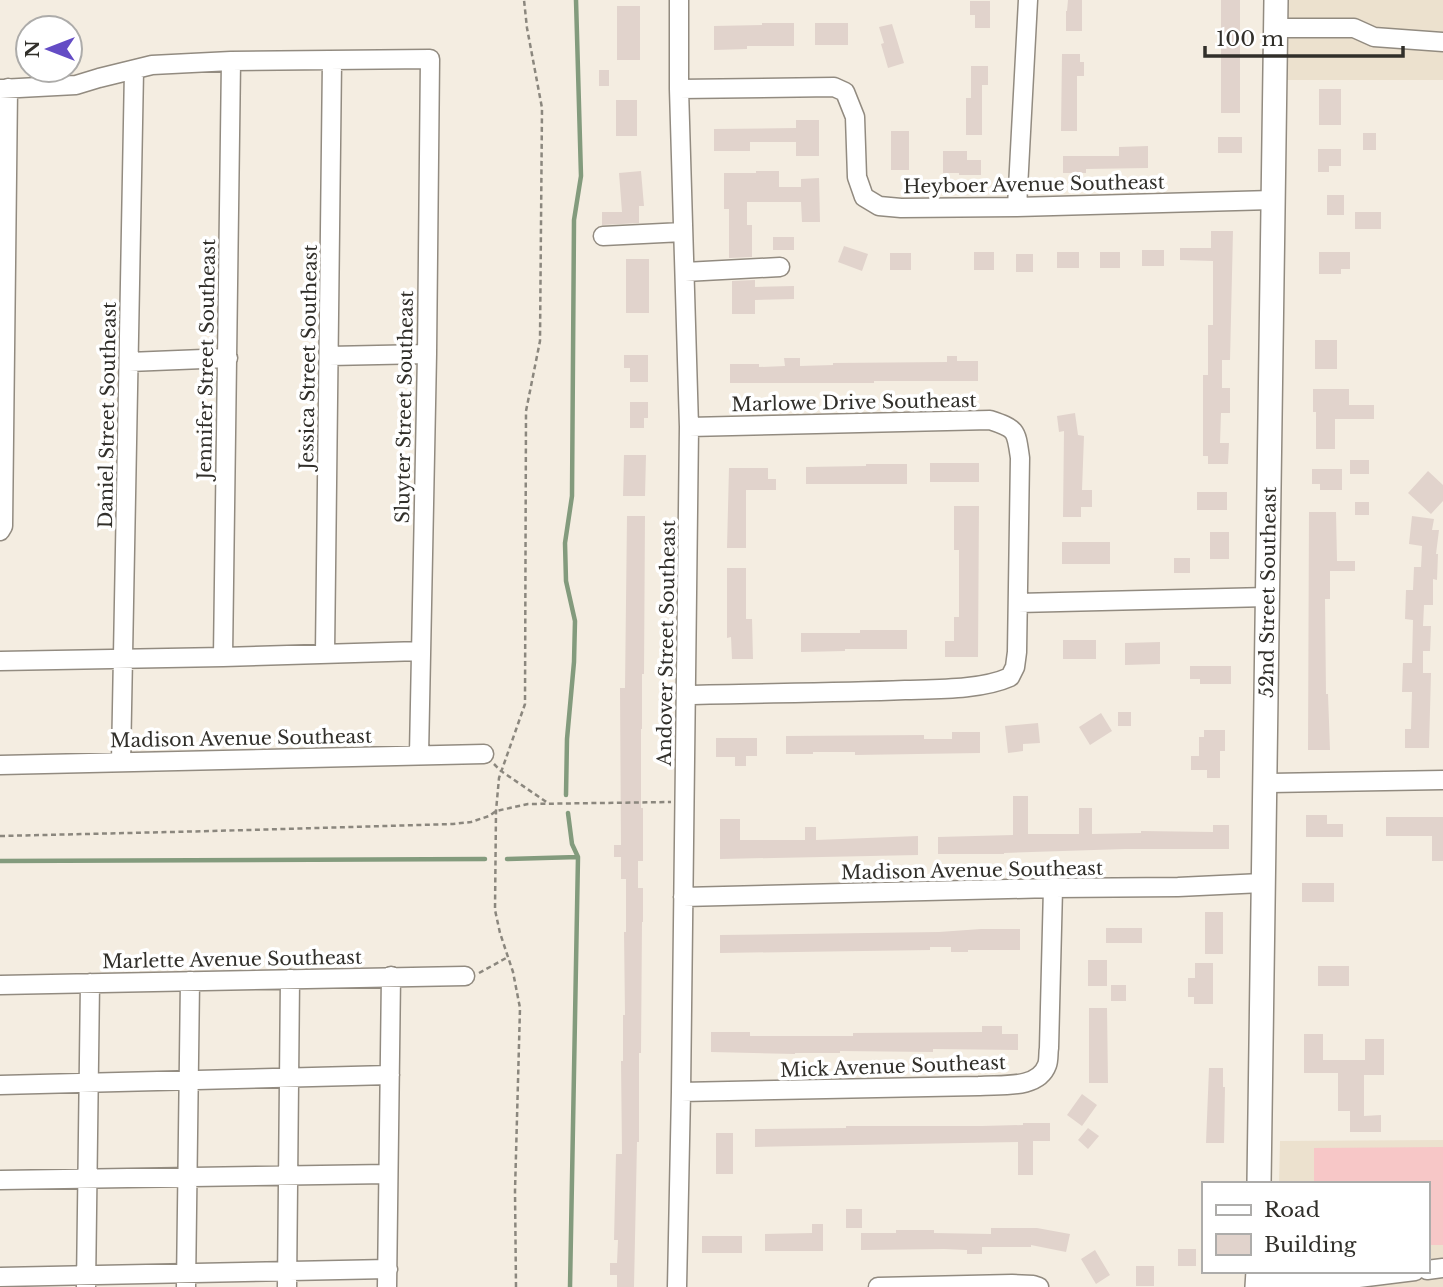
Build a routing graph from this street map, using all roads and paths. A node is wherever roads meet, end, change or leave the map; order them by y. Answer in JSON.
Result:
{"nodes":[{"id":1,"x":524,"y":0,"type":"edge"},
{"id":2,"x":680,"y":0,"type":"edge"},
{"id":3,"x":1028,"y":0,"type":"edge"},
{"id":4,"x":1276,"y":0,"type":"edge"},
{"id":5,"x":1275,"y":28,"type":"junction"},
{"id":6,"x":1443,"y":42,"type":"edge"},
{"id":7,"x":231,"y":61,"type":"junction"},
{"id":8,"x":332,"y":61,"type":"junction"},
{"id":9,"x":134,"y":70,"type":"junction"},
{"id":10,"x":4,"y":88,"type":"edge"},
{"id":11,"x":679,"y":89,"type":"junction"},
{"id":12,"x":1273,"y":200,"type":"junction"},
{"id":13,"x":1017,"y":207,"type":"junction"},
{"id":14,"x":684,"y":232,"type":"junction"},
{"id":15,"x":603,"y":236,"type":"dead end"},
{"id":16,"x":780,"y":267,"type":"dead end"},
{"id":17,"x":685,"y":272,"type":"junction"},
{"id":18,"x":427,"y":354,"type":"junction"},
{"id":19,"x":329,"y":356,"type":"junction"},
{"id":20,"x":228,"y":358,"type":"junction"},
{"id":21,"x":129,"y":362,"type":"junction"},
{"id":22,"x":689,"y":428,"type":"junction"},
{"id":23,"x":0,"y":531,"type":"edge"},
{"id":24,"x":1268,"y":597,"type":"junction"},
{"id":25,"x":1018,"y":603,"type":"junction"},
{"id":26,"x":421,"y":651,"type":"junction"},
{"id":27,"x":325,"y":653,"type":"junction"},
{"id":28,"x":223,"y":657,"type":"junction"},
{"id":29,"x":122,"y":659,"type":"junction"},
{"id":30,"x":0,"y":661,"type":"edge"},
{"id":31,"x":686,"y":695,"type":"junction"},
{"id":32,"x":484,"y":754,"type":"joint"},
{"id":33,"x":419,"y":755,"type":"junction"},
{"id":34,"x":121,"y":762,"type":"junction"},
{"id":35,"x":0,"y":765,"type":"edge"},
{"id":36,"x":501,"y":771,"type":"junction"},
{"id":37,"x":1443,"y":780,"type":"edge"},
{"id":38,"x":1264,"y":783,"type":"junction"},
{"id":39,"x":684,"y":802,"type":"junction"},
{"id":40,"x":549,"y":804,"type":"junction"},
{"id":41,"x":496,"y":811,"type":"junction"},
{"id":42,"x":0,"y":835,"type":"edge"},
{"id":43,"x":1262,"y":883,"type":"junction"},
{"id":44,"x":1053,"y":888,"type":"junction"},
{"id":45,"x":683,"y":897,"type":"junction"},
{"id":46,"x":508,"y":957,"type":"junction"},
{"id":47,"x":391,"y":976,"type":"junction"},
{"id":48,"x":465,"y":976,"type":"joint"},
{"id":49,"x":290,"y":979,"type":"junction"},
{"id":50,"x":190,"y":981,"type":"junction"},
{"id":51,"x":90,"y":983,"type":"junction"},
{"id":52,"x":0,"y":985,"type":"edge"},
{"id":53,"x":390,"y":1075,"type":"junction"},
{"id":54,"x":289,"y":1077,"type":"junction"},
{"id":55,"x":189,"y":1080,"type":"junction"},
{"id":56,"x":89,"y":1082,"type":"junction"},
{"id":57,"x":0,"y":1084,"type":"edge"},
{"id":58,"x":681,"y":1093,"type":"junction"},
{"id":59,"x":388,"y":1174,"type":"junction"},
{"id":60,"x":288,"y":1175,"type":"junction"},
{"id":61,"x":187,"y":1177,"type":"junction"},
{"id":62,"x":88,"y":1179,"type":"junction"},
{"id":63,"x":0,"y":1180,"type":"edge"},
{"id":64,"x":1259,"y":1182,"type":"edge"},
{"id":65,"x":388,"y":1269,"type":"junction"},
{"id":66,"x":1399,"y":1273,"type":"edge"},
{"id":67,"x":0,"y":1277,"type":"edge"},
{"id":68,"x":287,"y":1279,"type":"edge"},
{"id":69,"x":186,"y":1280,"type":"edge"},
{"id":70,"x":1257,"y":1280,"type":"edge"},
{"id":71,"x":86,"y":1281,"type":"edge"},
{"id":72,"x":387,"y":1287,"type":"edge"},
{"id":73,"x":516,"y":1287,"type":"edge"},
{"id":74,"x":677,"y":1287,"type":"edge"},
{"id":75,"x":878,"y":1287,"type":"edge"},
{"id":76,"x":1039,"y":1287,"type":"edge"}],
"edges":[{"from":1,"to":36,"type":"path"},
{"from":2,"to":11,"type":"street","name":"Andover Street Southeast"},
{"from":3,"to":13,"type":"street"},
{"from":4,"to":5,"type":"main road","name":"52nd Street Southeast"},
{"from":5,"to":6,"type":"street"},
{"from":5,"to":12,"type":"main road","name":"52nd Street Southeast"},
{"from":7,"to":8,"type":"street"},
{"from":7,"to":9,"type":"street"},
{"from":7,"to":20,"type":"street","name":"Jennifer Street Southeast"},
{"from":8,"to":18,"type":"street","name":"Sluyter Street Southeast"},
{"from":8,"to":19,"type":"street","name":"Jessica Street Southeast"},
{"from":9,"to":10,"type":"street"},
{"from":9,"to":21,"type":"street","name":"Daniel Street Southeast"},
{"from":10,"to":23,"type":"street"},
{"from":11,"to":13,"type":"street","name":"Heyboer Avenue Southeast"},
{"from":11,"to":14,"type":"street","name":"Andover Street Southeast"},
{"from":12,"to":13,"type":"street","name":"Heyboer Avenue Southeast"},
{"from":12,"to":24,"type":"main road","name":"52nd Street Southeast"},
{"from":14,"to":15,"type":"street"},
{"from":14,"to":17,"type":"street","name":"Andover Street Southeast"},
{"from":16,"to":17,"type":"street"},
{"from":17,"to":22,"type":"street","name":"Andover Street Southeast"},
{"from":18,"to":19,"type":"street"},
{"from":18,"to":26,"type":"street","name":"Sluyter Street Southeast"},
{"from":19,"to":27,"type":"street","name":"Jessica Street Southeast"},
{"from":20,"to":21,"type":"street"},
{"from":20,"to":28,"type":"street","name":"Jennifer Street Southeast"},
{"from":21,"to":29,"type":"street","name":"Daniel Street Southeast"},
{"from":22,"to":25,"type":"street","name":"Marlowe Drive Southeast"},
{"from":22,"to":31,"type":"street","name":"Andover Street Southeast"},
{"from":24,"to":25,"type":"street"},
{"from":24,"to":38,"type":"main road","name":"52nd Street Southeast"},
{"from":25,"to":31,"type":"street"},
{"from":26,"to":27,"type":"street"},
{"from":26,"to":33,"type":"street","name":"Sluyter Street Southeast"},
{"from":27,"to":28,"type":"street"},
{"from":28,"to":29,"type":"street"},
{"from":29,"to":30,"type":"street"},
{"from":29,"to":34,"type":"street","name":"Daniel Street Southeast"},
{"from":31,"to":39,"type":"street","name":"Andover Street Southeast"},
{"from":32,"to":33,"type":"street","name":"Madison Avenue Southeast"},
{"from":32,"to":36,"type":"path"},
{"from":33,"to":34,"type":"street","name":"Madison Avenue Southeast"},
{"from":34,"to":35,"type":"street","name":"Madison Avenue Southeast"},
{"from":36,"to":40,"type":"path"},
{"from":36,"to":41,"type":"path"},
{"from":37,"to":38,"type":"street"},
{"from":38,"to":43,"type":"main road","name":"52nd Street Southeast"},
{"from":39,"to":40,"type":"path"},
{"from":39,"to":45,"type":"street","name":"Andover Street Southeast"},
{"from":40,"to":41,"type":"path"},
{"from":41,"to":42,"type":"path"},
{"from":41,"to":46,"type":"path"},
{"from":43,"to":44,"type":"street","name":"Madison Avenue Southeast"},
{"from":43,"to":64,"type":"main road","name":"52nd Street Southeast"},
{"from":44,"to":45,"type":"street","name":"Madison Avenue Southeast"},
{"from":44,"to":58,"type":"street","name":"Mick Avenue Southeast"},
{"from":45,"to":58,"type":"street","name":"Andover Street Southeast"},
{"from":46,"to":48,"type":"path"},
{"from":46,"to":73,"type":"path"},
{"from":47,"to":48,"type":"street","name":"Marlette Avenue Southeast"},
{"from":47,"to":49,"type":"street","name":"Marlette Avenue Southeast"},
{"from":47,"to":53,"type":"street"},
{"from":49,"to":50,"type":"street","name":"Marlette Avenue Southeast"},
{"from":49,"to":54,"type":"street"},
{"from":50,"to":51,"type":"street","name":"Marlette Avenue Southeast"},
{"from":50,"to":55,"type":"street"},
{"from":51,"to":52,"type":"street","name":"Marlette Avenue Southeast"},
{"from":51,"to":56,"type":"street"},
{"from":53,"to":54,"type":"street"},
{"from":53,"to":59,"type":"street"},
{"from":54,"to":55,"type":"street"},
{"from":54,"to":60,"type":"street"},
{"from":55,"to":56,"type":"street"},
{"from":55,"to":61,"type":"street"},
{"from":56,"to":57,"type":"street"},
{"from":56,"to":62,"type":"street"},
{"from":58,"to":74,"type":"street","name":"Andover Street Southeast"},
{"from":59,"to":60,"type":"street"},
{"from":59,"to":65,"type":"street"},
{"from":60,"to":61,"type":"street"},
{"from":60,"to":68,"type":"street"},
{"from":61,"to":62,"type":"street"},
{"from":61,"to":69,"type":"street"},
{"from":62,"to":63,"type":"street"},
{"from":62,"to":71,"type":"street"},
{"from":65,"to":68,"type":"street"},
{"from":65,"to":72,"type":"street"},
{"from":66,"to":70,"type":"street"},
{"from":67,"to":71,"type":"street"},
{"from":68,"to":69,"type":"street"},
{"from":69,"to":71,"type":"street"},
{"from":75,"to":76,"type":"street"}]}
